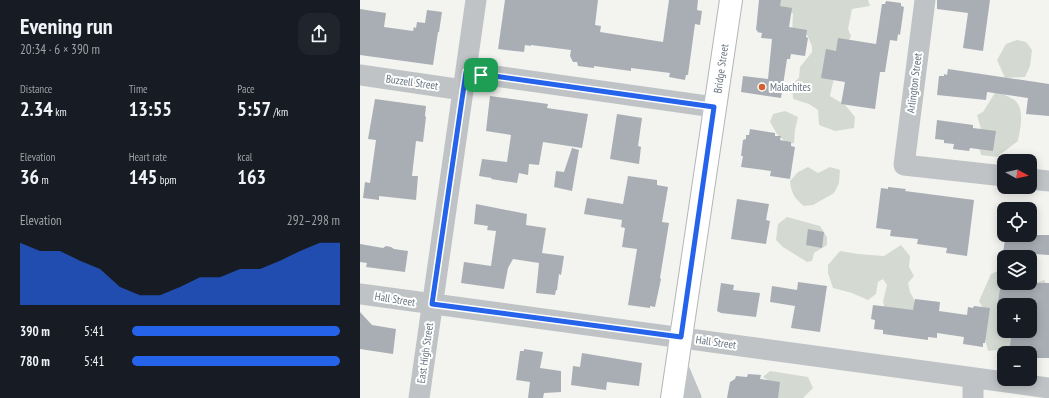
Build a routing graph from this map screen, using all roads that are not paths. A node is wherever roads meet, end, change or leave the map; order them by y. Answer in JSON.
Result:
{"nodes":[{"id":1,"x":476,"y":0,"type":"edge"},
{"id":2,"x":731,"y":0,"type":"edge"},
{"id":3,"x":925,"y":0,"type":"edge"},
{"id":4,"x":360,"y":75,"type":"edge"},
{"id":5,"x":464,"y":81,"type":"junction"},
{"id":6,"x":714,"y":107,"type":"junction"},
{"id":7,"x":997,"y":175,"type":"edge"},
{"id":8,"x":1037,"y":180,"type":"edge"},
{"id":9,"x":1049,"y":181,"type":"edge"},
{"id":10,"x":360,"y":294,"type":"edge"},
{"id":11,"x":432,"y":304,"type":"junction"},
{"id":12,"x":681,"y":337,"type":"junction"},
{"id":13,"x":676,"y":365,"type":"junction"},
{"id":14,"x":973,"y":388,"type":"edge"},
{"id":15,"x":1049,"y":388,"type":"edge"},
{"id":16,"x":419,"y":398,"type":"edge"},
{"id":17,"x":672,"y":398,"type":"edge"},
{"id":18,"x":691,"y":398,"type":"edge"}],
"edges":[{"from":1,"to":5,"type":"street","name":"East High Street"},
{"from":2,"to":6,"type":"main road","name":"Bridge Street"},
{"from":3,"to":7,"type":"street","name":"Arlington Street"},
{"from":4,"to":5,"type":"street","name":"Buzzell Street"},
{"from":5,"to":6,"type":"street","name":"Buzzell Street"},
{"from":5,"to":11,"type":"street","name":"East High Street"},
{"from":6,"to":12,"type":"main road","name":"Bridge Street"},
{"from":8,"to":9,"type":"street"},
{"from":10,"to":11,"type":"street","name":"Hall Street"},
{"from":11,"to":12,"type":"street","name":"Hall Street"},
{"from":11,"to":16,"type":"street","name":"East High Street"},
{"from":12,"to":13,"type":"main road","name":"Bridge Street"},
{"from":12,"to":14,"type":"street","name":"Hall Street"},
{"from":13,"to":17,"type":"main road","name":"Bridge Street"},
{"from":13,"to":18,"type":"street"},
{"from":14,"to":15,"type":"street","name":"Hall Street"}]}
